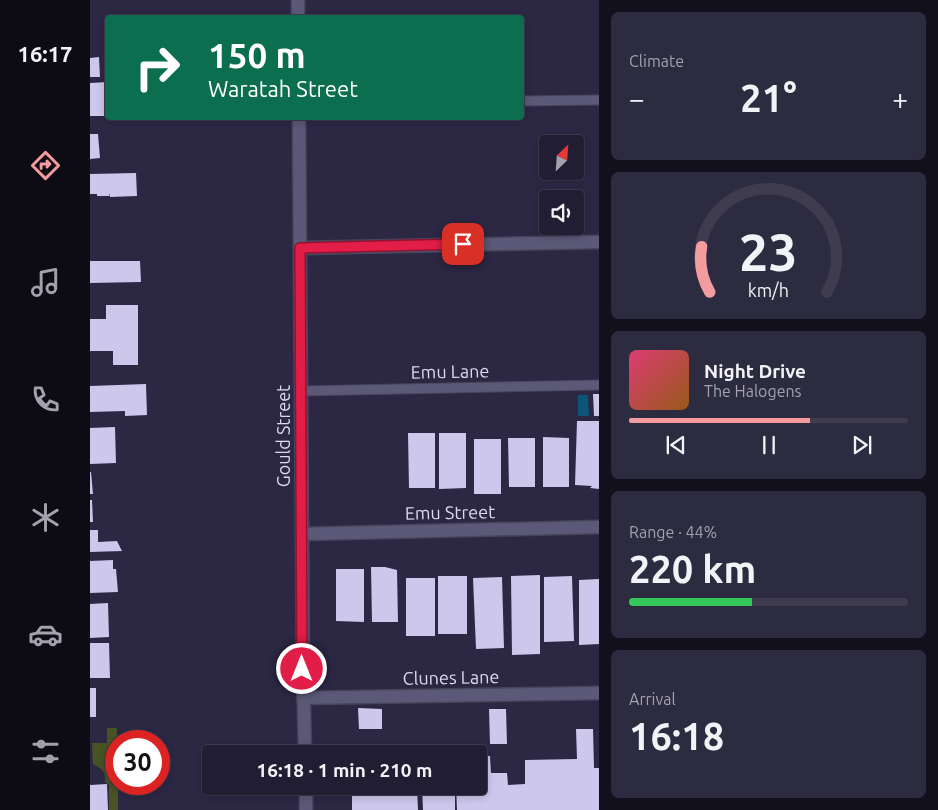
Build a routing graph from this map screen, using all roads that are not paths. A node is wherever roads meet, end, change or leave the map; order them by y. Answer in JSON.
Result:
{"nodes":[{"id":1,"x":298,"y":0,"type":"edge"},
{"id":2,"x":298,"y":15,"type":"edge"},
{"id":3,"x":599,"y":100,"type":"edge"},
{"id":4,"x":524,"y":101,"type":"edge"},
{"id":5,"x":299,"y":120,"type":"edge"},
{"id":6,"x":599,"y":242,"type":"edge"},
{"id":7,"x":300,"y":248,"type":"junction"},
{"id":8,"x":599,"y":385,"type":"edge"},
{"id":9,"x":301,"y":391,"type":"junction"},
{"id":10,"x":599,"y":526,"type":"edge"},
{"id":11,"x":302,"y":534,"type":"junction"},
{"id":12,"x":599,"y":693,"type":"edge"},
{"id":13,"x":303,"y":698,"type":"junction"},
{"id":14,"x":305,"y":745,"type":"edge"},
{"id":15,"x":306,"y":795,"type":"edge"},
{"id":16,"x":306,"y":810,"type":"edge"}],
"edges":[{"from":1,"to":2,"type":"street"},
{"from":3,"to":4,"type":"lane"},
{"from":5,"to":7,"type":"street","name":"Gould Street"},
{"from":6,"to":7,"type":"street"},
{"from":7,"to":9,"type":"street","name":"Gould Street"},
{"from":8,"to":9,"type":"lane","name":"Emu Lane"},
{"from":9,"to":11,"type":"street","name":"Gould Street"},
{"from":10,"to":11,"type":"street","name":"Emu Street"},
{"from":11,"to":13,"type":"street","name":"Gould Street"},
{"from":12,"to":13,"type":"street","name":"Clunes Lane"},
{"from":13,"to":14,"type":"street","name":"Gould Street"},
{"from":15,"to":16,"type":"street"}]}
